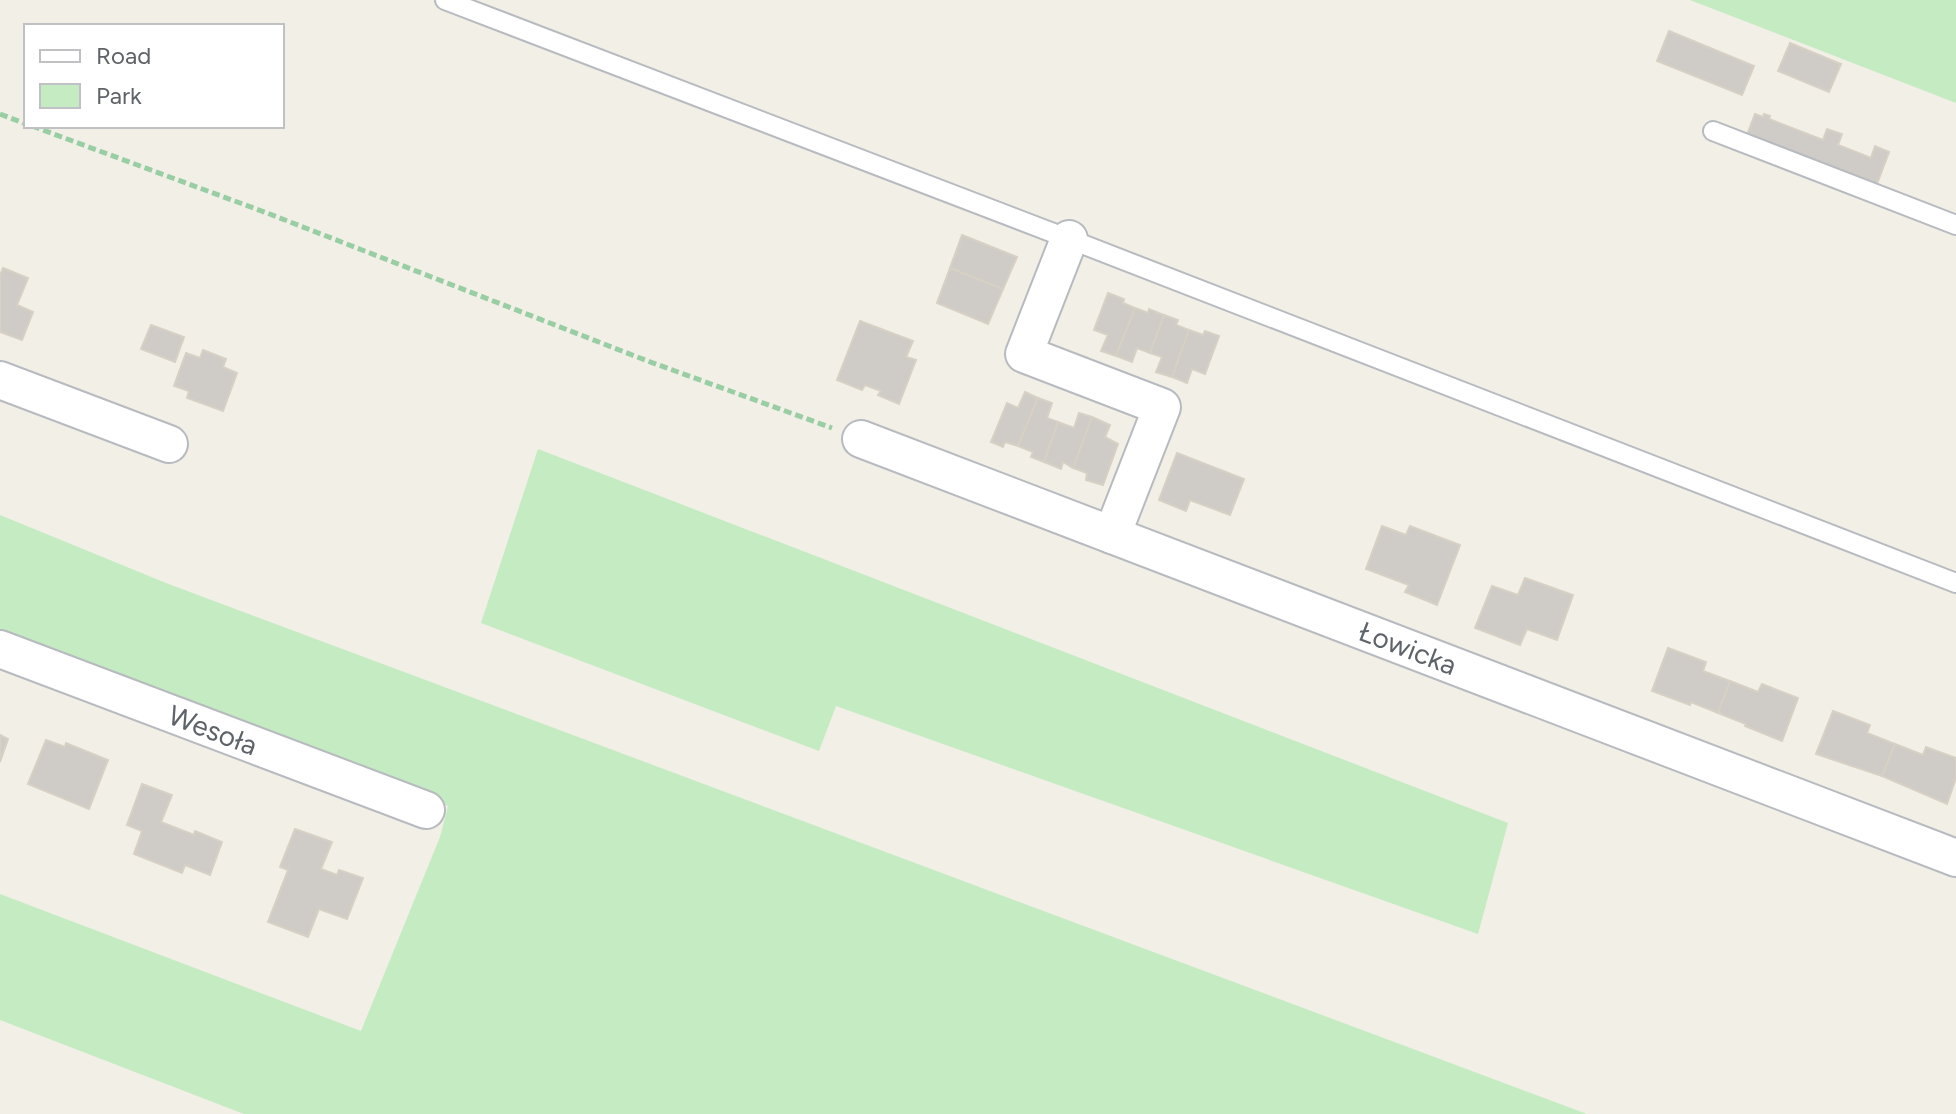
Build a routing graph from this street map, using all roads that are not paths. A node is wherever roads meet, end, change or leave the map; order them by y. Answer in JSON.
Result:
{"nodes":[{"id":1,"x":445,"y":0,"type":"edge"},
{"id":2,"x":1713,"y":131,"type":"dead end"},
{"id":3,"x":1956,"y":225,"type":"edge"},
{"id":4,"x":1069,"y":239,"type":"junction"},
{"id":5,"x":0,"y":380,"type":"edge"},
{"id":6,"x":861,"y":439,"type":"road end"},
{"id":7,"x":169,"y":444,"type":"dead end"},
{"id":8,"x":1112,"y":535,"type":"junction"},
{"id":9,"x":1956,"y":583,"type":"edge"},
{"id":10,"x":0,"y":649,"type":"edge"},
{"id":11,"x":426,"y":810,"type":"dead end"},
{"id":12,"x":1956,"y":858,"type":"edge"}],
"edges":[{"from":1,"to":4,"type":"lane"},
{"from":2,"to":3,"type":"lane"},
{"from":4,"to":8,"type":"street"},
{"from":4,"to":9,"type":"lane"},
{"from":5,"to":7,"type":"street"},
{"from":6,"to":8,"type":"street","name":"Łowicka"},
{"from":8,"to":12,"type":"street","name":"Łowicka"},
{"from":10,"to":11,"type":"street","name":"Wesoła"}]}
